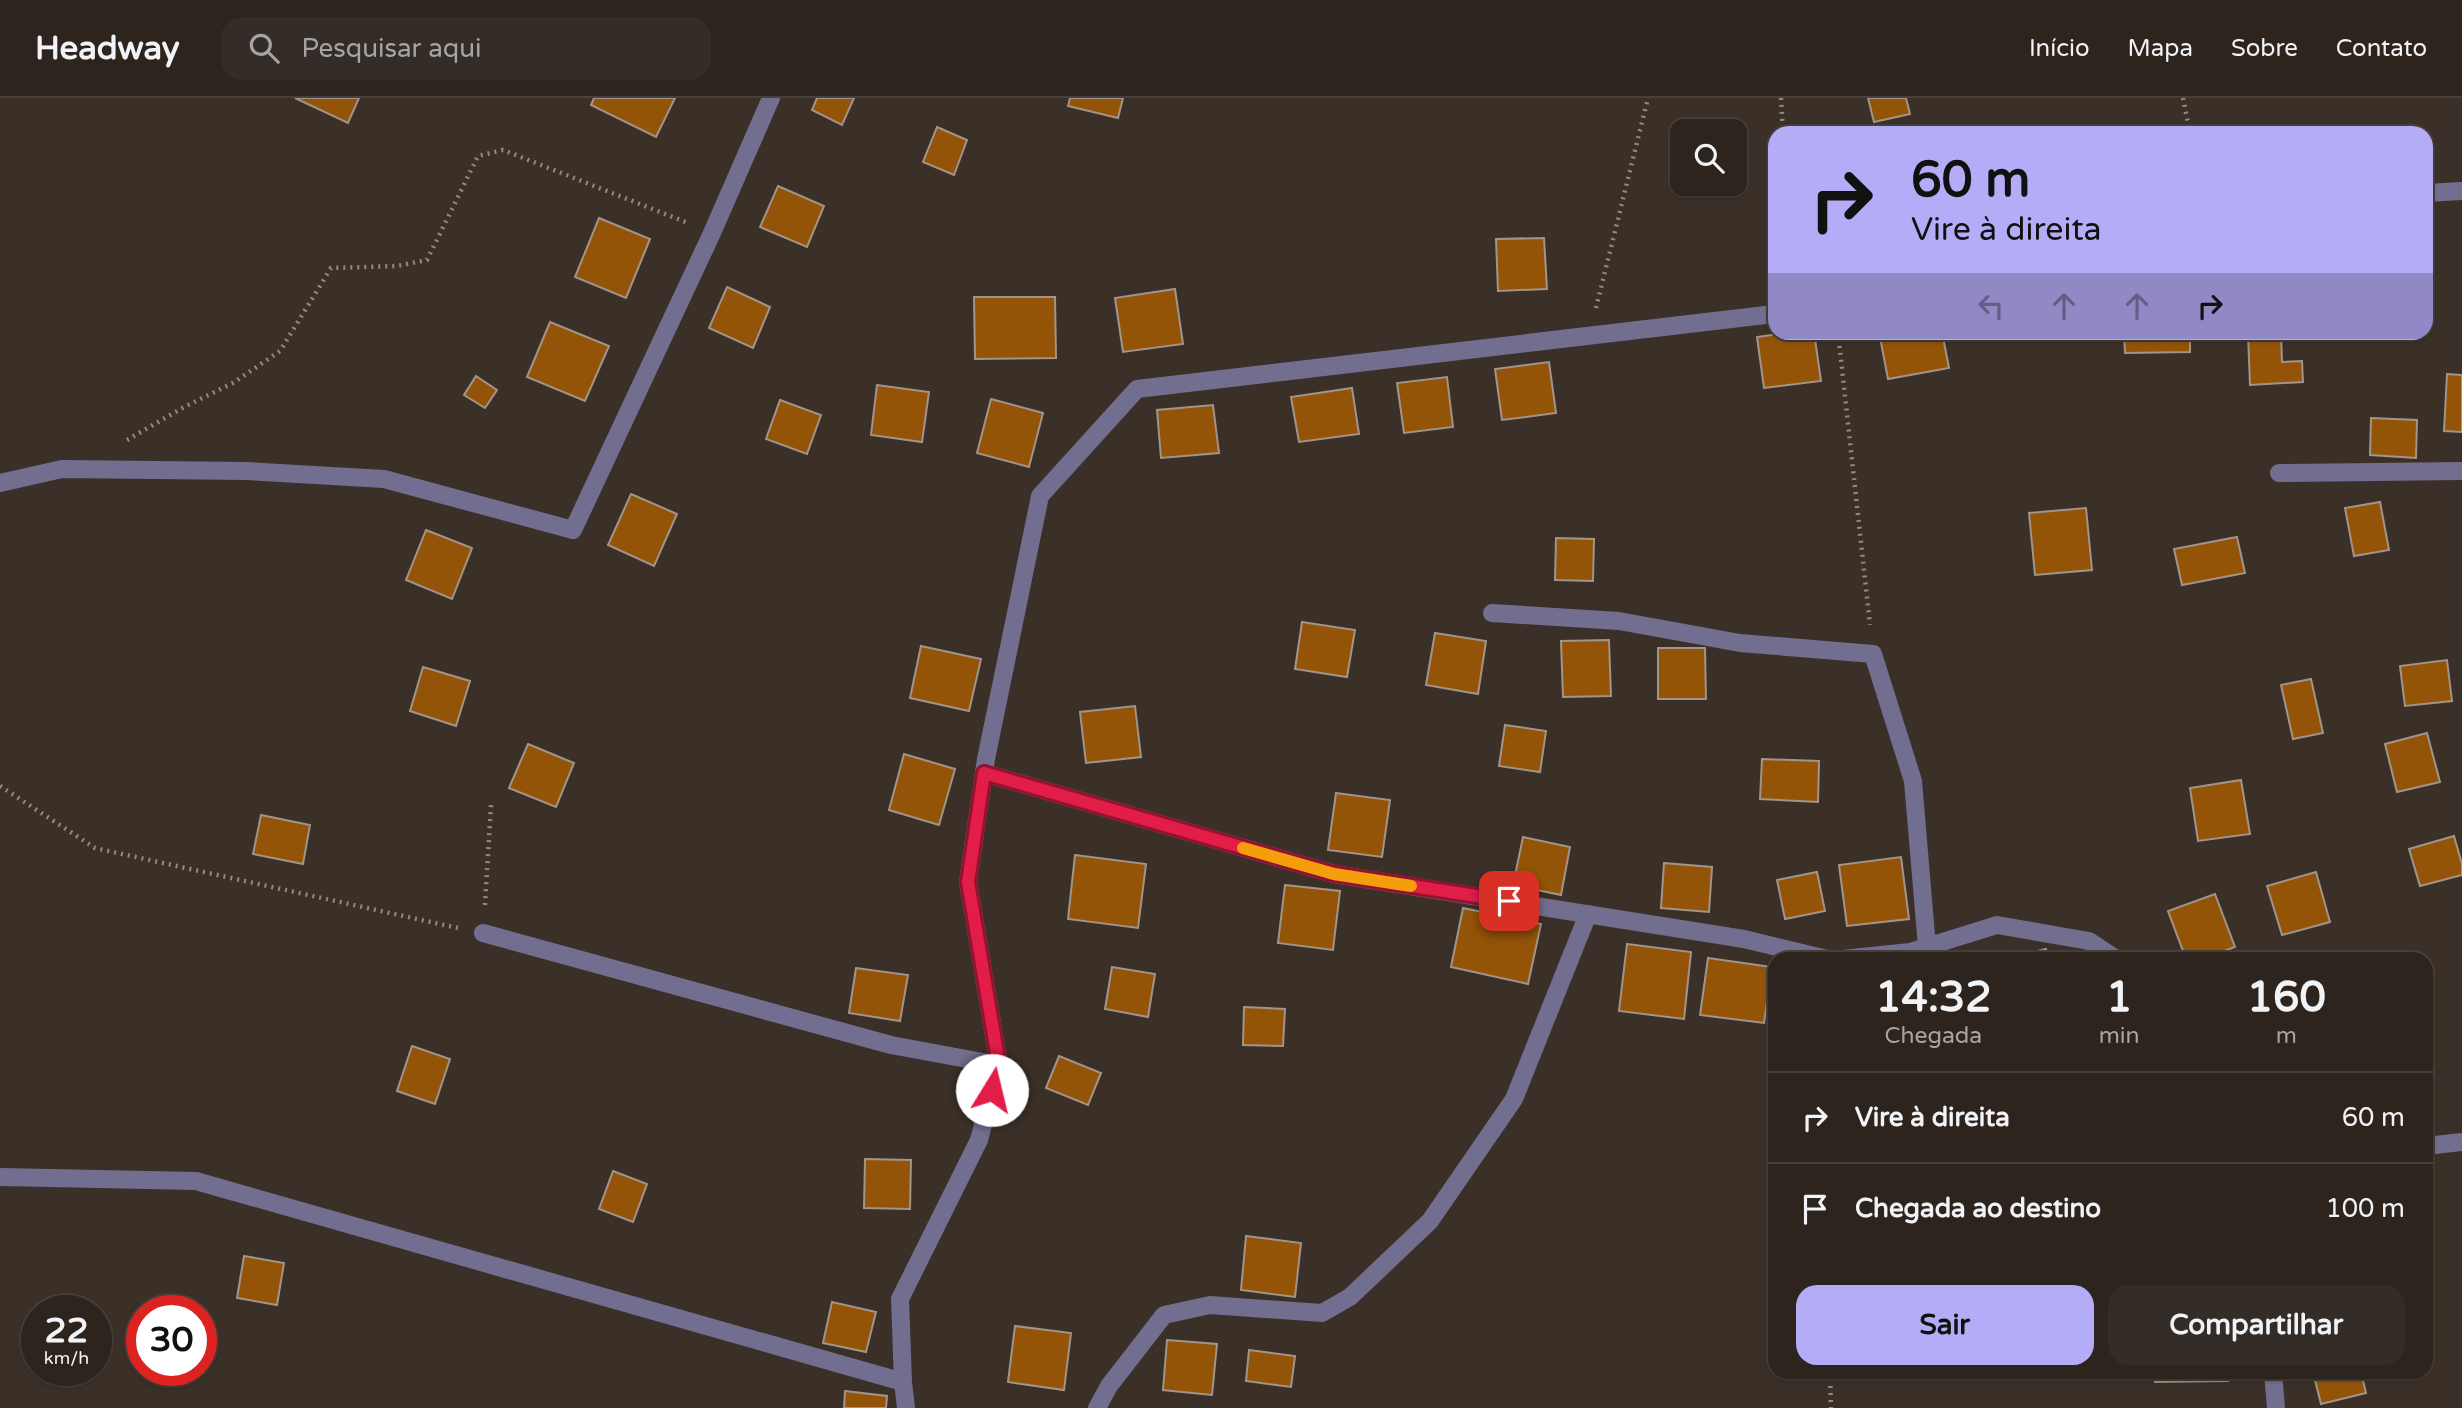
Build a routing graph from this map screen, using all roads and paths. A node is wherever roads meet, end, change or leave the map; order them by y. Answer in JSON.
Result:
{"nodes":[{"id":1,"x":771,"y":98,"type":"edge"},
{"id":2,"x":1648,"y":98,"type":"edge"},
{"id":3,"x":1781,"y":98,"type":"edge"},
{"id":4,"x":2183,"y":98,"type":"edge"},
{"id":5,"x":1783,"y":126,"type":"edge"},
{"id":6,"x":2189,"y":126,"type":"edge"},
{"id":7,"x":2462,"y":191,"type":"edge"},
{"id":8,"x":2433,"y":193,"type":"edge"},
{"id":9,"x":712,"y":233,"type":"junction"},
{"id":10,"x":1768,"y":315,"type":"edge"},
{"id":11,"x":1588,"y":338,"type":"junction"},
{"id":12,"x":1839,"y":340,"type":"edge"},
{"id":13,"x":123,"y":443,"type":"dead end"},
{"id":14,"x":2462,"y":471,"type":"edge"},
{"id":15,"x":2279,"y":473,"type":"dead end"},
{"id":16,"x":0,"y":483,"type":"edge"},
{"id":17,"x":1492,"y":613,"type":"dead end"},
{"id":18,"x":1873,"y":654,"type":"junction"},
{"id":19,"x":984,"y":773,"type":"junction"},
{"id":20,"x":0,"y":786,"type":"edge"},
{"id":21,"x":491,"y":805,"type":"dead end"},
{"id":22,"x":1588,"y":914,"type":"junction"},
{"id":23,"x":483,"y":933,"type":"junction"},
{"id":24,"x":1927,"y":947,"type":"junction"},
{"id":25,"x":1798,"y":952,"type":"edge"},
{"id":26,"x":1910,"y":952,"type":"edge"},
{"id":27,"x":2106,"y":952,"type":"edge"},
{"id":28,"x":999,"y":1065,"type":"junction"},
{"id":29,"x":2462,"y":1142,"type":"edge"},
{"id":30,"x":2433,"y":1145,"type":"edge"},
{"id":31,"x":0,"y":1177,"type":"edge"},
{"id":32,"x":1830,"y":1379,"type":"edge"},
{"id":33,"x":2274,"y":1379,"type":"edge"},
{"id":34,"x":903,"y":1382,"type":"junction"},
{"id":35,"x":906,"y":1408,"type":"edge"},
{"id":36,"x":1097,"y":1408,"type":"edge"},
{"id":37,"x":1831,"y":1408,"type":"edge"},
{"id":38,"x":2276,"y":1408,"type":"edge"}],
"edges":[{"from":1,"to":9,"type":"street"},
{"from":2,"to":11,"type":"path"},
{"from":3,"to":5,"type":"path"},
{"from":4,"to":6,"type":"path"},
{"from":7,"to":8,"type":"street"},
{"from":9,"to":13,"type":"path"},
{"from":9,"to":16,"type":"street"},
{"from":10,"to":11,"type":"street"},
{"from":11,"to":19,"type":"street"},
{"from":12,"to":18,"type":"path"},
{"from":14,"to":15,"type":"street"},
{"from":17,"to":18,"type":"street"},
{"from":18,"to":24,"type":"street"},
{"from":19,"to":22,"type":"street"},
{"from":19,"to":28,"type":"street"},
{"from":20,"to":23,"type":"path"},
{"from":21,"to":23,"type":"path"},
{"from":22,"to":25,"type":"street"},
{"from":22,"to":36,"type":"street"},
{"from":23,"to":28,"type":"street"},
{"from":24,"to":26,"type":"street"},
{"from":24,"to":27,"type":"street"},
{"from":28,"to":34,"type":"street"},
{"from":29,"to":30,"type":"street"},
{"from":31,"to":34,"type":"street"},
{"from":32,"to":37,"type":"path"},
{"from":33,"to":38,"type":"street"},
{"from":34,"to":35,"type":"street"}]}
